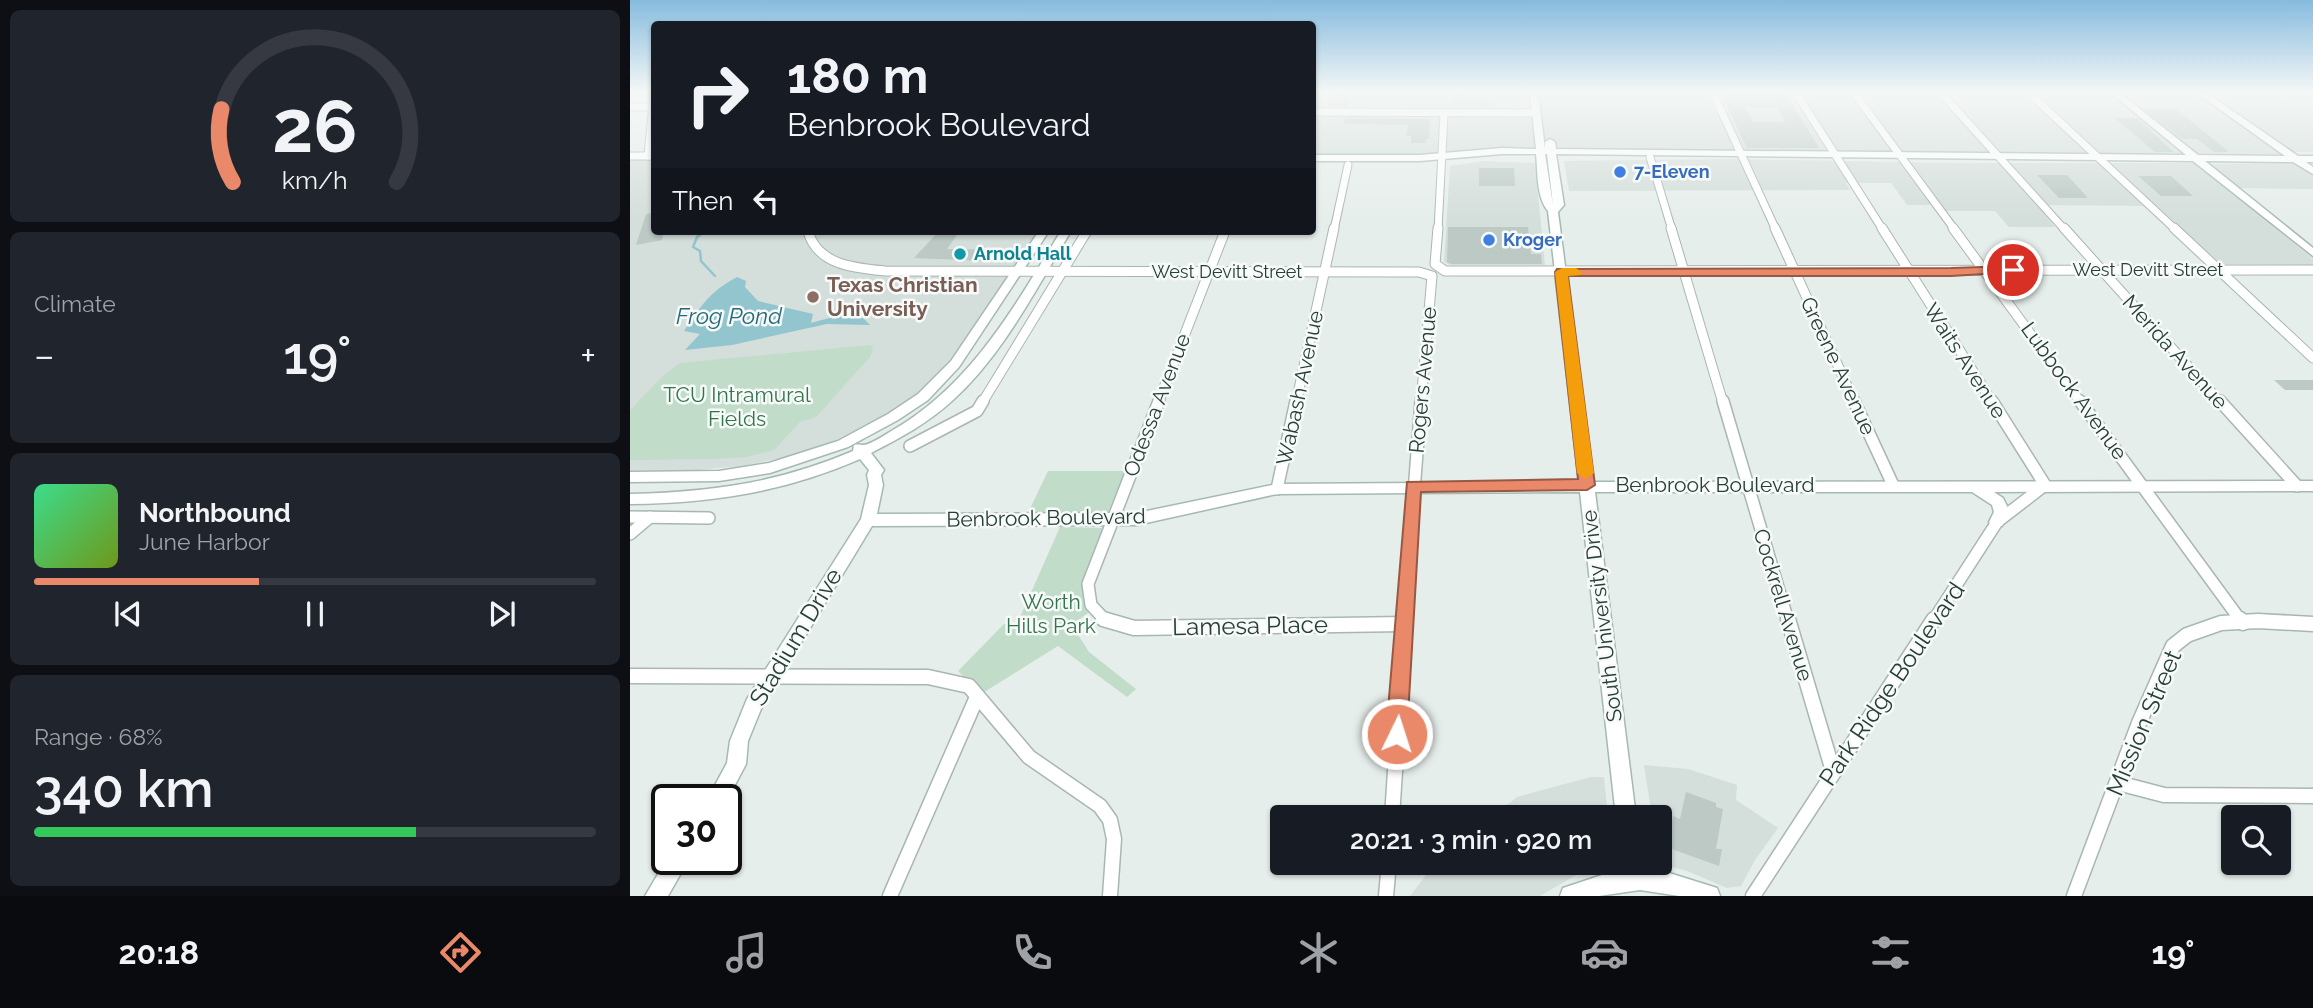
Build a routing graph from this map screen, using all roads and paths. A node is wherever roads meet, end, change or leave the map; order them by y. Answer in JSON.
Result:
{"nodes":[{"id":1,"x":1444,"y":135,"type":"edge"},
{"id":2,"x":1542,"y":135,"type":"edge"},
{"id":3,"x":1545,"y":135,"type":"edge"},
{"id":4,"x":1733,"y":135,"type":"edge"},
{"id":5,"x":1822,"y":135,"type":"edge"},
{"id":6,"x":1885,"y":135,"type":"edge"},
{"id":7,"x":1979,"y":135,"type":"edge"},
{"id":8,"x":2074,"y":135,"type":"edge"},
{"id":9,"x":2166,"y":135,"type":"edge"},
{"id":10,"x":2261,"y":135,"type":"edge"},
{"id":11,"x":1685,"y":152,"type":"junction"},
{"id":12,"x":1546,"y":154,"type":"junction"},
{"id":13,"x":1742,"y":155,"type":"junction"},
{"id":14,"x":1835,"y":155,"type":"junction"},
{"id":15,"x":630,"y":156,"type":"edge"},
{"id":16,"x":651,"y":156,"type":"edge"},
{"id":17,"x":1650,"y":157,"type":"junction"},
{"id":18,"x":1901,"y":157,"type":"junction"},
{"id":19,"x":2000,"y":158,"type":"junction"},
{"id":20,"x":2099,"y":158,"type":"junction"},
{"id":21,"x":1443,"y":159,"type":"junction"},
{"id":22,"x":2196,"y":159,"type":"junction"},
{"id":23,"x":2295,"y":159,"type":"junction"},
{"id":24,"x":2313,"y":159,"type":"edge"},
{"id":25,"x":1316,"y":161,"type":"edge"},
{"id":26,"x":1347,"y":161,"type":"junction"},
{"id":27,"x":2313,"y":172,"type":"edge"},
{"id":28,"x":809,"y":235,"type":"edge"},
{"id":29,"x":1041,"y":235,"type":"edge"},
{"id":30,"x":1064,"y":235,"type":"edge"},
{"id":31,"x":1085,"y":235,"type":"edge"},
{"id":32,"x":1223,"y":235,"type":"edge"},
{"id":33,"x":2313,"y":253,"type":"edge"},
{"id":34,"x":1985,"y":269,"type":"junction"},
{"id":35,"x":2101,"y":270,"type":"junction"},
{"id":36,"x":2219,"y":270,"type":"junction"},
{"id":37,"x":2313,"y":270,"type":"edge"},
{"id":38,"x":1042,"y":271,"type":"junction"},
{"id":39,"x":1017,"y":272,"type":"junction"},
{"id":40,"x":1062,"y":272,"type":"junction"},
{"id":41,"x":1209,"y":272,"type":"junction"},
{"id":42,"x":1325,"y":272,"type":"junction"},
{"id":43,"x":1562,"y":272,"type":"junction"},
{"id":44,"x":1684,"y":272,"type":"junction"},
{"id":45,"x":1796,"y":272,"type":"junction"},
{"id":46,"x":1908,"y":272,"type":"junction"},
{"id":47,"x":1436,"y":273,"type":"junction"},
{"id":48,"x":2313,"y":358,"type":"edge"},
{"id":49,"x":847,"y":442,"type":"junction"},
{"id":50,"x":910,"y":446,"type":"dead end"},
{"id":51,"x":866,"y":463,"type":"junction"},
{"id":52,"x":630,"y":477,"type":"edge"},
{"id":53,"x":1587,"y":485,"type":"junction"},
{"id":54,"x":1748,"y":485,"type":"junction"},
{"id":55,"x":1893,"y":485,"type":"junction"},
{"id":56,"x":1974,"y":485,"type":"junction"},
{"id":57,"x":2045,"y":485,"type":"junction"},
{"id":58,"x":1413,"y":486,"type":"junction"},
{"id":59,"x":2143,"y":486,"type":"junction"},
{"id":60,"x":2297,"y":486,"type":"junction"},
{"id":61,"x":2313,"y":486,"type":"edge"},
{"id":62,"x":1277,"y":489,"type":"junction"},
{"id":63,"x":630,"y":499,"type":"edge"},
{"id":64,"x":630,"y":517,"type":"edge"},
{"id":65,"x":650,"y":517,"type":"junction"},
{"id":66,"x":709,"y":518,"type":"dead end"},
{"id":67,"x":868,"y":520,"type":"junction"},
{"id":68,"x":1112,"y":520,"type":"junction"},
{"id":69,"x":1997,"y":522,"type":"junction"},
{"id":70,"x":630,"y":534,"type":"edge"},
{"id":71,"x":1098,"y":617,"type":"joint"},
{"id":72,"x":2244,"y":623,"type":"junction"},
{"id":73,"x":1404,"y":624,"type":"junction"},
{"id":74,"x":2313,"y":624,"type":"edge"},
{"id":75,"x":630,"y":676,"type":"edge"},
{"id":76,"x":769,"y":678,"type":"junction"},
{"id":77,"x":977,"y":697,"type":"junction"},
{"id":78,"x":1833,"y":771,"type":"junction"},
{"id":79,"x":2118,"y":782,"type":"junction"},
{"id":80,"x":725,"y":784,"type":"edge"},
{"id":81,"x":2313,"y":796,"type":"edge"},
{"id":82,"x":1393,"y":805,"type":"edge"},
{"id":83,"x":1627,"y":805,"type":"edge"},
{"id":84,"x":669,"y":875,"type":"edge"},
{"id":85,"x":1388,"y":875,"type":"edge"},
{"id":86,"x":1613,"y":875,"type":"edge"},
{"id":87,"x":1664,"y":875,"type":"edge"},
{"id":88,"x":656,"y":896,"type":"edge"},
{"id":89,"x":890,"y":896,"type":"edge"},
{"id":90,"x":1110,"y":896,"type":"edge"},
{"id":91,"x":1386,"y":896,"type":"edge"},
{"id":92,"x":1571,"y":896,"type":"edge"},
{"id":93,"x":1709,"y":896,"type":"edge"},
{"id":94,"x":1753,"y":896,"type":"edge"},
{"id":95,"x":2074,"y":896,"type":"edge"}],
"edges":[{"from":1,"to":21,"type":"street","name":"Rogers Avenue"},
{"from":2,"to":12,"type":"main road","name":"South University Drive"},
{"from":3,"to":12,"type":"main road","name":"South University Drive"},
{"from":4,"to":13,"type":"street","name":"Greene Avenue"},
{"from":5,"to":14,"type":"street","name":"Waits Avenue"},
{"from":6,"to":18,"type":"street","name":"Lubbock Avenue"},
{"from":7,"to":19,"type":"street","name":"Merida Avenue"},
{"from":8,"to":20,"type":"street"},
{"from":9,"to":22,"type":"main road"},
{"from":10,"to":23,"type":"main road"},
{"from":11,"to":12,"type":"main road"},
{"from":11,"to":13,"type":"main road"},
{"from":11,"to":17,"type":"main road"},
{"from":12,"to":17,"type":"main road"},
{"from":12,"to":21,"type":"main road"},
{"from":12,"to":21,"type":"main road"},
{"from":12,"to":43,"type":"main road","name":"South University Drive"},
{"from":13,"to":14,"type":"main road"},
{"from":13,"to":17,"type":"main road"},
{"from":13,"to":45,"type":"street","name":"Greene Avenue"},
{"from":14,"to":18,"type":"main road"},
{"from":14,"to":46,"type":"street","name":"Waits Avenue"},
{"from":15,"to":16,"type":"street"},
{"from":17,"to":44,"type":"street","name":"Cockrell Avenue"},
{"from":18,"to":19,"type":"main road"},
{"from":18,"to":34,"type":"street","name":"Lubbock Avenue"},
{"from":19,"to":20,"type":"main road"},
{"from":19,"to":35,"type":"street","name":"Merida Avenue"},
{"from":20,"to":22,"type":"main road"},
{"from":20,"to":36,"type":"street"},
{"from":21,"to":26,"type":"main road"},
{"from":21,"to":26,"type":"main road"},
{"from":21,"to":47,"type":"street","name":"Rogers Avenue"},
{"from":22,"to":23,"type":"main road"},
{"from":22,"to":33,"type":"main road"},
{"from":23,"to":24,"type":"main road"},
{"from":23,"to":27,"type":"main road"},
{"from":25,"to":26,"type":"main road"},
{"from":26,"to":42,"type":"street","name":"Wabash Avenue"},
{"from":28,"to":39,"type":"street","name":"West Devitt Street"},
{"from":29,"to":39,"type":"main road"},
{"from":30,"to":38,"type":"main road"},
{"from":31,"to":40,"type":"street"},
{"from":32,"to":41,"type":"street","name":"Odessa Avenue"},
{"from":34,"to":35,"type":"street","name":"West Devitt Street"},
{"from":34,"to":46,"type":"street","name":"West Devitt Street"},
{"from":34,"to":59,"type":"street","name":"Lubbock Avenue"},
{"from":35,"to":36,"type":"street","name":"West Devitt Street"},
{"from":35,"to":60,"type":"street","name":"Merida Avenue"},
{"from":36,"to":37,"type":"street","name":"West Devitt Street"},
{"from":36,"to":48,"type":"street"},
{"from":38,"to":39,"type":"street","name":"West Devitt Street"},
{"from":38,"to":40,"type":"street","name":"West Devitt Street"},
{"from":38,"to":51,"type":"main road"},
{"from":39,"to":49,"type":"main road"},
{"from":40,"to":41,"type":"street","name":"West Devitt Street"},
{"from":40,"to":50,"type":"street"},
{"from":41,"to":42,"type":"street","name":"West Devitt Street"},
{"from":41,"to":68,"type":"street","name":"Odessa Avenue"},
{"from":42,"to":47,"type":"street","name":"West Devitt Street"},
{"from":42,"to":62,"type":"street","name":"Wabash Avenue"},
{"from":43,"to":44,"type":"street","name":"West Devitt Street"},
{"from":43,"to":47,"type":"street","name":"West Devitt Street"},
{"from":43,"to":53,"type":"main road","name":"South University Drive"},
{"from":44,"to":45,"type":"street","name":"West Devitt Street"},
{"from":44,"to":54,"type":"street","name":"Cockrell Avenue"},
{"from":45,"to":46,"type":"street","name":"West Devitt Street"},
{"from":45,"to":55,"type":"street","name":"Greene Avenue"},
{"from":46,"to":57,"type":"street","name":"Waits Avenue"},
{"from":47,"to":58,"type":"street","name":"Rogers Avenue"},
{"from":49,"to":51,"type":"main road"},
{"from":49,"to":52,"type":"main road"},
{"from":51,"to":63,"type":"main road"},
{"from":51,"to":67,"type":"main road","name":"Stadium Drive"},
{"from":53,"to":54,"type":"main road","name":"Benbrook Boulevard"},
{"from":53,"to":58,"type":"main road","name":"Benbrook Boulevard"},
{"from":53,"to":83,"type":"main road","name":"South University Drive"},
{"from":54,"to":55,"type":"main road","name":"Benbrook Boulevard"},
{"from":54,"to":78,"type":"street","name":"Cockrell Avenue"},
{"from":55,"to":56,"type":"main road","name":"Benbrook Boulevard"},
{"from":56,"to":57,"type":"main road","name":"Benbrook Boulevard"},
{"from":56,"to":69,"type":"main road"},
{"from":57,"to":59,"type":"main road","name":"Benbrook Boulevard"},
{"from":57,"to":69,"type":"street","name":"Park Ridge Boulevard"},
{"from":58,"to":62,"type":"main road","name":"Benbrook Boulevard"},
{"from":58,"to":73,"type":"street","name":"Rogers Avenue"},
{"from":59,"to":60,"type":"main road","name":"Benbrook Boulevard"},
{"from":59,"to":72,"type":"street","name":"Lubbock Avenue"},
{"from":60,"to":61,"type":"main road","name":"Benbrook Boulevard"},
{"from":62,"to":68,"type":"main road","name":"Benbrook Boulevard"},
{"from":64,"to":65,"type":"street"},
{"from":65,"to":66,"type":"street"},
{"from":65,"to":70,"type":"street"},
{"from":67,"to":68,"type":"main road","name":"Benbrook Boulevard"},
{"from":67,"to":76,"type":"main road","name":"Stadium Drive"},
{"from":68,"to":71,"type":"street","name":"Odessa Avenue"},
{"from":69,"to":78,"type":"street","name":"Park Ridge Boulevard"},
{"from":71,"to":73,"type":"street","name":"Lamesa Place"},
{"from":72,"to":74,"type":"street","name":"Mission Street"},
{"from":72,"to":79,"type":"street","name":"Mission Street"},
{"from":73,"to":82,"type":"street","name":"Rogers Avenue"},
{"from":75,"to":76,"type":"street"},
{"from":76,"to":77,"type":"street"},
{"from":76,"to":80,"type":"main road","name":"Stadium Drive"},
{"from":77,"to":89,"type":"street"},
{"from":77,"to":90,"type":"street"},
{"from":78,"to":94,"type":"street","name":"Park Ridge Boulevard"},
{"from":79,"to":81,"type":"street"},
{"from":79,"to":95,"type":"street","name":"Mission Street"},
{"from":84,"to":88,"type":"main road"},
{"from":85,"to":91,"type":"street"},
{"from":86,"to":92,"type":"main road"},
{"from":87,"to":93,"type":"main road"}]}
